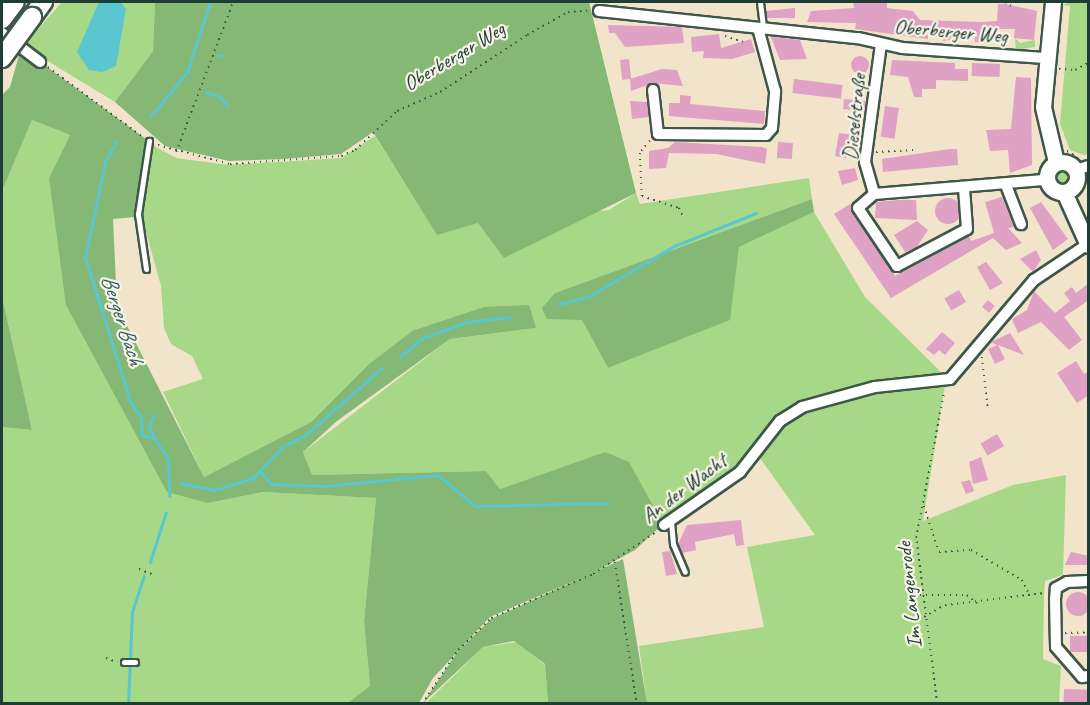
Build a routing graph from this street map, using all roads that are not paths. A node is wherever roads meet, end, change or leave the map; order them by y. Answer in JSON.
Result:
{"nodes":[{"id":1,"x":15,"y":2,"type":"edge"},
{"id":2,"x":760,"y":2,"type":"edge"},
{"id":3,"x":1053,"y":2,"type":"edge"},
{"id":4,"x":38,"y":9,"type":"edge"},
{"id":5,"x":599,"y":11,"type":"road end"},
{"id":6,"x":2,"y":19,"type":"edge"},
{"id":7,"x":760,"y":28,"type":"junction"},
{"id":8,"x":2,"y":33,"type":"edge"},
{"id":9,"x":881,"y":44,"type":"junction"},
{"id":10,"x":2,"y":58,"type":"edge"},
{"id":11,"x":40,"y":62,"type":"road end"},
{"id":12,"x":1050,"y":63,"type":"junction"},
{"id":13,"x":653,"y":90,"type":"dead end"},
{"id":14,"x":149,"y":141,"type":"road end"},
{"id":15,"x":1056,"y":162,"type":"junction"},
{"id":16,"x":1082,"y":168,"type":"edge"},
{"id":17,"x":1046,"y":180,"type":"junction"},
{"id":18,"x":1006,"y":185,"type":"junction"},
{"id":19,"x":964,"y":188,"type":"junction"},
{"id":20,"x":1064,"y":192,"type":"junction"},
{"id":21,"x":874,"y":194,"type":"junction"},
{"id":22,"x":1021,"y":224,"type":"dead end"},
{"id":23,"x":1088,"y":244,"type":"edge"},
{"id":24,"x":146,"y":269,"type":"dead end"},
{"id":25,"x":668,"y":522,"type":"joint"},
{"id":26,"x":685,"y":572,"type":"dead end"},
{"id":27,"x":1089,"y":581,"type":"edge"},
{"id":28,"x":124,"y":662,"type":"road end"},
{"id":29,"x":135,"y":662,"type":"dead end"},
{"id":30,"x":1089,"y":676,"type":"edge"}],
"edges":[{"from":1,"to":6,"type":"highway"},
{"from":2,"to":7,"type":"lane"},
{"from":3,"to":12,"type":"street"},
{"from":4,"to":10,"type":"highway","bridge":true},
{"from":5,"to":7,"type":"street","name":"Oberberger Weg"},
{"from":7,"to":9,"type":"street","name":"Oberberger Weg"},
{"from":7,"to":13,"type":"street"},
{"from":8,"to":11,"type":"street"},
{"from":9,"to":12,"type":"street","name":"Oberberger Weg"},
{"from":9,"to":21,"type":"street","name":"Dieselstraße"},
{"from":12,"to":15,"type":"street"},
{"from":14,"to":24,"type":"lane"},
{"from":15,"to":16,"type":"street"},
{"from":15,"to":17,"type":"street"},
{"from":16,"to":20,"type":"street"},
{"from":17,"to":18,"type":"street"},
{"from":17,"to":20,"type":"street"},
{"from":18,"to":19,"type":"street"},
{"from":18,"to":22,"type":"street"},
{"from":19,"to":21,"type":"street"},
{"from":19,"to":21,"type":"street"},
{"from":20,"to":23,"type":"street"},
{"from":23,"to":25,"type":"street","name":"An der Wacht"},
{"from":25,"to":26,"type":"lane"},
{"from":27,"to":30,"type":"street"},
{"from":28,"to":29,"type":"lane"}]}
